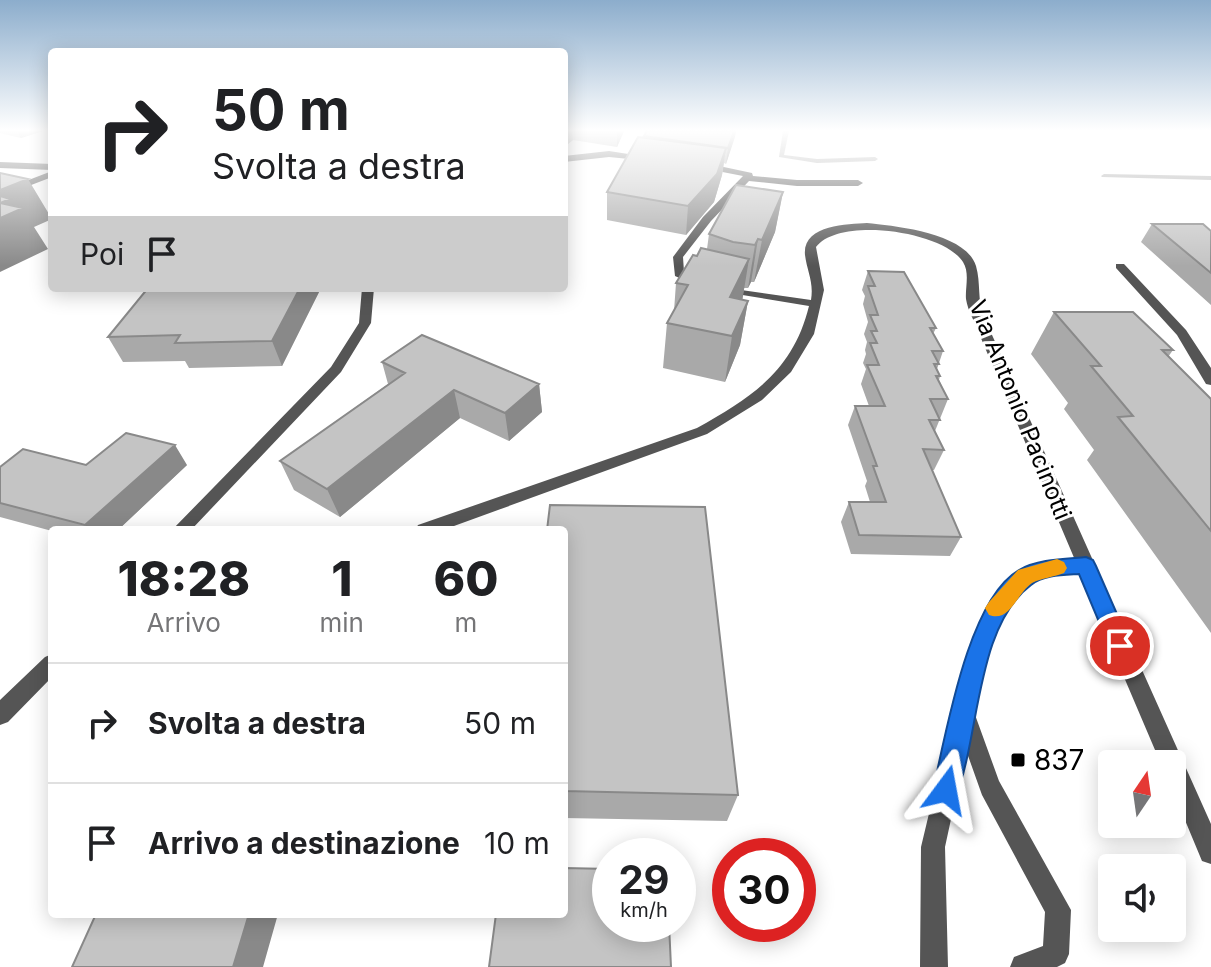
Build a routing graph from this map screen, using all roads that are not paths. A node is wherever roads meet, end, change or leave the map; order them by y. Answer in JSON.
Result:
{"nodes":[{"id":1,"x":35,"y":176,"type":"edge"},
{"id":2,"x":748,"y":178,"type":"joint"},
{"id":3,"x":858,"y":183,"type":"dead end"},
{"id":4,"x":0,"y":194,"type":"edge"},
{"id":5,"x":1120,"y":266,"type":"dead end"},
{"id":6,"x":368,"y":292,"type":"edge"},
{"id":7,"x":816,"y":304,"type":"junction"},
{"id":8,"x":1211,"y":381,"type":"edge"},
{"id":9,"x":185,"y":526,"type":"edge"},
{"id":10,"x":435,"y":526,"type":"edge"},
{"id":11,"x":1086,"y":566,"type":"junction"},
{"id":12,"x":48,"y":667,"type":"edge"},
{"id":13,"x":963,"y":711,"type":"junction"},
{"id":14,"x":0,"y":715,"type":"edge"},
{"id":15,"x":1211,"y":852,"type":"edge"},
{"id":16,"x":934,"y":967,"type":"edge"},
{"id":17,"x":1024,"y":967,"type":"edge"}],
"edges":[{"from":1,"to":4,"type":"street"},
{"from":2,"to":3,"type":"street"},
{"from":2,"to":7,"type":"street"},
{"from":5,"to":8,"type":"street"},
{"from":6,"to":9,"type":"street"},
{"from":7,"to":10,"type":"street","name":"Via Antonio Pacinotti"},
{"from":7,"to":11,"type":"street","name":"Via Antonio Pacinotti"},
{"from":11,"to":13,"type":"street"},
{"from":11,"to":15,"type":"street","name":"Via Antonio Pacinotti"},
{"from":12,"to":14,"type":"street"},
{"from":13,"to":16,"type":"street"},
{"from":13,"to":17,"type":"street"}]}
